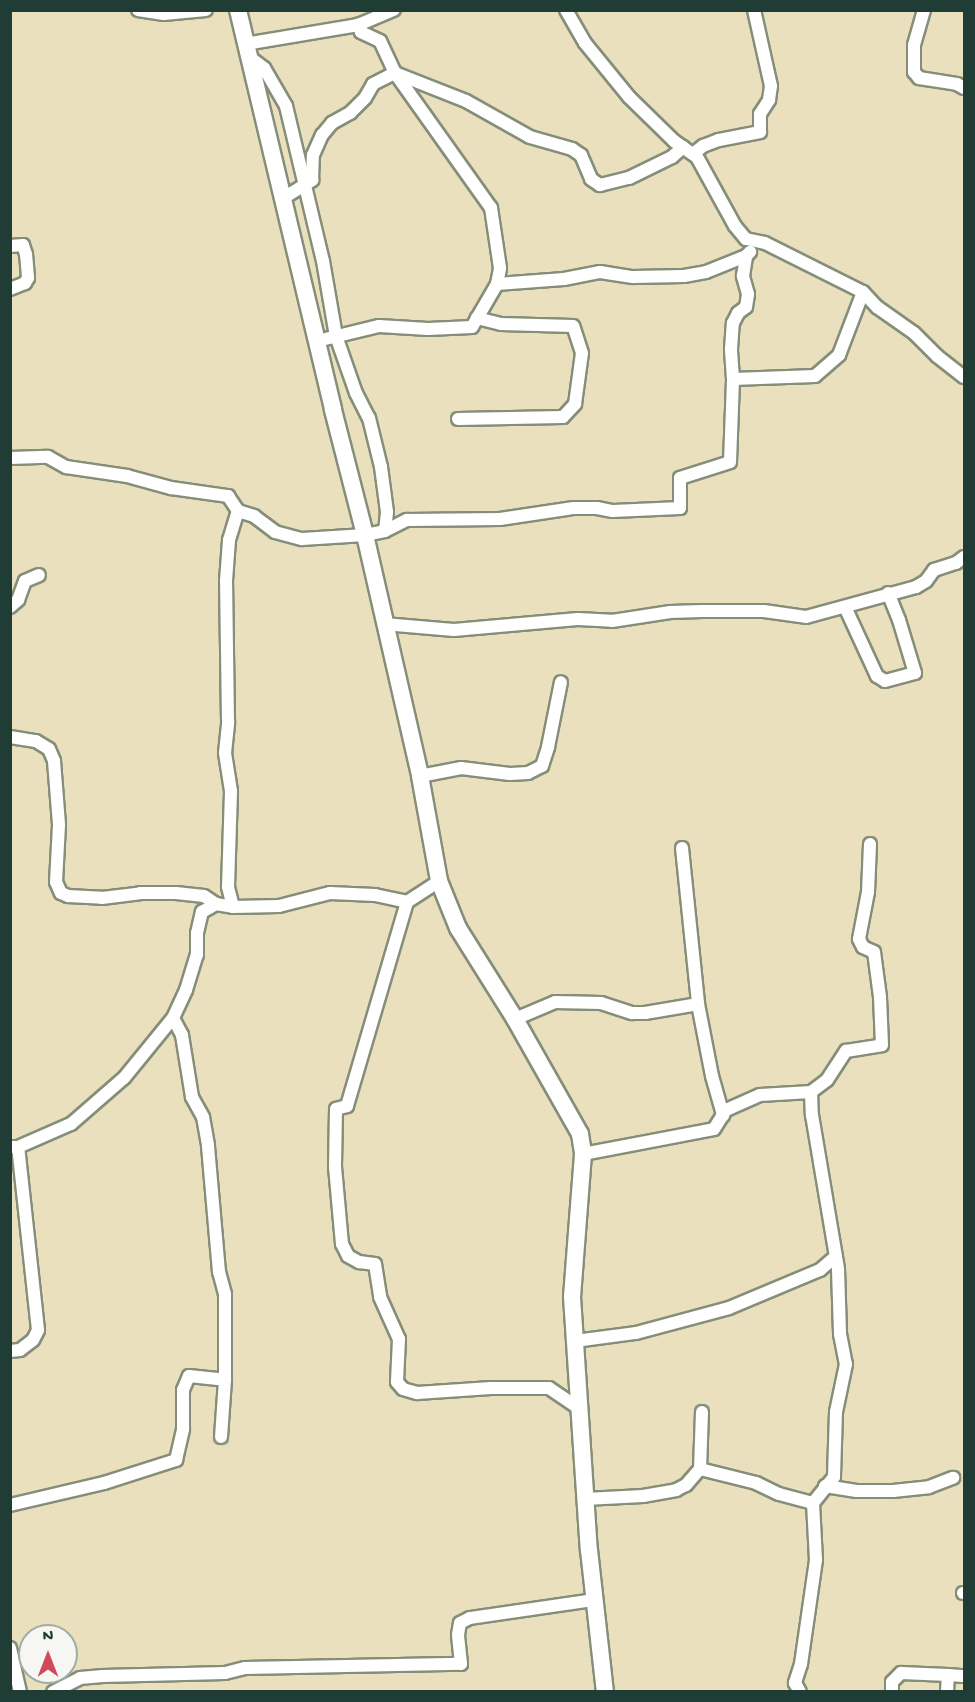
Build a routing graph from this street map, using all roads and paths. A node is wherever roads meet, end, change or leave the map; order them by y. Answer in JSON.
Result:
{"nodes":[{"id":1,"x":138,"y":10,"type":"edge"},
{"id":2,"x":206,"y":10,"type":"edge"},
{"id":3,"x":238,"y":10,"type":"edge"},
{"id":4,"x":394,"y":10,"type":"edge"},
{"id":5,"x":566,"y":10,"type":"edge"},
{"id":6,"x":754,"y":10,"type":"edge"},
{"id":7,"x":924,"y":10,"type":"edge"},
{"id":8,"x":358,"y":25,"type":"junction"},
{"id":9,"x":246,"y":50,"type":"junction"},
{"id":10,"x":395,"y":73,"type":"junction"},
{"id":11,"x":964,"y":88,"type":"edge"},
{"id":12,"x":682,"y":147,"type":"junction"},
{"id":13,"x":693,"y":154,"type":"junction"},
{"id":14,"x":304,"y":187,"type":"junction"},
{"id":15,"x":282,"y":199,"type":"junction"},
{"id":16,"x":757,"y":243,"type":"junction"},
{"id":17,"x":10,"y":246,"type":"edge"},
{"id":18,"x":746,"y":256,"type":"junction"},
{"id":19,"x":497,"y":284,"type":"junction"},
{"id":20,"x":10,"y":289,"type":"edge"},
{"id":21,"x":862,"y":292,"type":"junction"},
{"id":22,"x":477,"y":318,"type":"junction"},
{"id":23,"x":336,"y":336,"type":"junction"},
{"id":24,"x":317,"y":341,"type":"junction"},
{"id":25,"x":964,"y":377,"type":"edge"},
{"id":26,"x":733,"y":380,"type":"junction"},
{"id":27,"x":459,"y":419,"type":"dead end"},
{"id":28,"x":10,"y":458,"type":"edge"},
{"id":29,"x":238,"y":511,"type":"junction"},
{"id":30,"x":385,"y":531,"type":"junction"},
{"id":31,"x":365,"y":535,"type":"junction"},
{"id":32,"x":964,"y":557,"type":"edge"},
{"id":33,"x":39,"y":575,"type":"dead end"},
{"id":34,"x":888,"y":593,"type":"junction"},
{"id":35,"x":10,"y":607,"type":"edge"},
{"id":36,"x":846,"y":609,"type":"junction"},
{"id":37,"x":384,"y":624,"type":"junction"},
{"id":38,"x":561,"y":682,"type":"dead end"},
{"id":39,"x":10,"y":737,"type":"edge"},
{"id":40,"x":420,"y":776,"type":"junction"},
{"id":41,"x":870,"y":844,"type":"dead end"},
{"id":42,"x":682,"y":848,"type":"dead end"},
{"id":43,"x":440,"y":880,"type":"junction"},
{"id":44,"x":407,"y":902,"type":"junction"},
{"id":45,"x":216,"y":904,"type":"junction"},
{"id":46,"x":233,"y":907,"type":"junction"},
{"id":47,"x":698,"y":1004,"type":"junction"},
{"id":48,"x":172,"y":1018,"type":"junction"},
{"id":49,"x":515,"y":1019,"type":"junction"},
{"id":50,"x":811,"y":1092,"type":"junction"},
{"id":51,"x":723,"y":1115,"type":"junction"},
{"id":52,"x":14,"y":1147,"type":"edge"},
{"id":53,"x":583,"y":1154,"type":"junction"},
{"id":54,"x":836,"y":1256,"type":"junction"},
{"id":55,"x":575,"y":1341,"type":"junction"},
{"id":56,"x":10,"y":1351,"type":"edge"},
{"id":57,"x":225,"y":1380,"type":"junction"},
{"id":58,"x":580,"y":1410,"type":"junction"},
{"id":59,"x":702,"y":1412,"type":"dead end"},
{"id":60,"x":221,"y":1437,"type":"dead end"},
{"id":61,"x":700,"y":1469,"type":"junction"},
{"id":62,"x":953,"y":1478,"type":"dead end"},
{"id":63,"x":825,"y":1486,"type":"junction"},
{"id":64,"x":585,"y":1499,"type":"junction"},
{"id":65,"x":813,"y":1503,"type":"junction"},
{"id":66,"x":10,"y":1504,"type":"edge"},
{"id":67,"x":594,"y":1600,"type":"junction"},
{"id":68,"x":10,"y":1648,"type":"edge"},
{"id":69,"x":948,"y":1675,"type":"junction"},
{"id":70,"x":964,"y":1676,"type":"edge"},
{"id":71,"x":20,"y":1692,"type":"edge"},
{"id":72,"x":53,"y":1692,"type":"edge"},
{"id":73,"x":605,"y":1692,"type":"edge"},
{"id":74,"x":800,"y":1692,"type":"edge"},
{"id":75,"x":892,"y":1692,"type":"edge"},
{"id":76,"x":947,"y":1692,"type":"edge"}],
"edges":[{"from":1,"to":2,"type":"street"},
{"from":3,"to":9,"type":"street"},
{"from":4,"to":8,"type":"street"},
{"from":5,"to":12,"type":"street"},
{"from":6,"to":13,"type":"street"},
{"from":7,"to":11,"type":"street"},
{"from":8,"to":9,"type":"street"},
{"from":8,"to":10,"type":"street"},
{"from":9,"to":14,"type":"street"},
{"from":9,"to":15,"type":"street"},
{"from":10,"to":12,"type":"street"},
{"from":10,"to":14,"type":"street"},
{"from":10,"to":19,"type":"street"},
{"from":12,"to":13,"type":"street"},
{"from":13,"to":16,"type":"street"},
{"from":14,"to":15,"type":"street"},
{"from":14,"to":23,"type":"street"},
{"from":15,"to":24,"type":"street"},
{"from":16,"to":18,"type":"street"},
{"from":16,"to":21,"type":"street"},
{"from":17,"to":20,"type":"street"},
{"from":18,"to":19,"type":"street"},
{"from":18,"to":26,"type":"street"},
{"from":19,"to":22,"type":"street"},
{"from":21,"to":25,"type":"street"},
{"from":21,"to":26,"type":"street"},
{"from":22,"to":23,"type":"street"},
{"from":22,"to":27,"type":"street"},
{"from":23,"to":24,"type":"street"},
{"from":23,"to":30,"type":"street"},
{"from":24,"to":31,"type":"street"},
{"from":26,"to":30,"type":"street"},
{"from":28,"to":29,"type":"street"},
{"from":29,"to":31,"type":"street"},
{"from":29,"to":46,"type":"street"},
{"from":30,"to":31,"type":"street"},
{"from":31,"to":37,"type":"street"},
{"from":32,"to":34,"type":"street"},
{"from":33,"to":35,"type":"street"},
{"from":34,"to":36,"type":"street"},
{"from":34,"to":36,"type":"street"},
{"from":36,"to":37,"type":"street"},
{"from":37,"to":40,"type":"street"},
{"from":38,"to":40,"type":"street"},
{"from":39,"to":45,"type":"street"},
{"from":40,"to":43,"type":"street"},
{"from":41,"to":50,"type":"street"},
{"from":42,"to":47,"type":"street"},
{"from":43,"to":44,"type":"street"},
{"from":43,"to":49,"type":"street"},
{"from":44,"to":46,"type":"street"},
{"from":44,"to":58,"type":"street"},
{"from":45,"to":46,"type":"street"},
{"from":45,"to":48,"type":"street"},
{"from":47,"to":49,"type":"street"},
{"from":47,"to":51,"type":"street"},
{"from":48,"to":52,"type":"street"},
{"from":48,"to":57,"type":"street"},
{"from":49,"to":53,"type":"street"},
{"from":50,"to":51,"type":"street"},
{"from":50,"to":54,"type":"street"},
{"from":51,"to":53,"type":"street"},
{"from":52,"to":56,"type":"street"},
{"from":53,"to":55,"type":"street"},
{"from":54,"to":55,"type":"street"},
{"from":54,"to":63,"type":"street"},
{"from":55,"to":58,"type":"street"},
{"from":57,"to":60,"type":"street"},
{"from":57,"to":66,"type":"street"},
{"from":58,"to":64,"type":"street"},
{"from":59,"to":61,"type":"street"},
{"from":61,"to":64,"type":"street"},
{"from":61,"to":65,"type":"street"},
{"from":62,"to":63,"type":"street"},
{"from":63,"to":65,"type":"street"},
{"from":64,"to":67,"type":"street"},
{"from":65,"to":74,"type":"street"},
{"from":67,"to":72,"type":"street"},
{"from":67,"to":73,"type":"street"},
{"from":68,"to":71,"type":"street"},
{"from":69,"to":70,"type":"street"},
{"from":69,"to":75,"type":"street"},
{"from":69,"to":76,"type":"street"}]}
